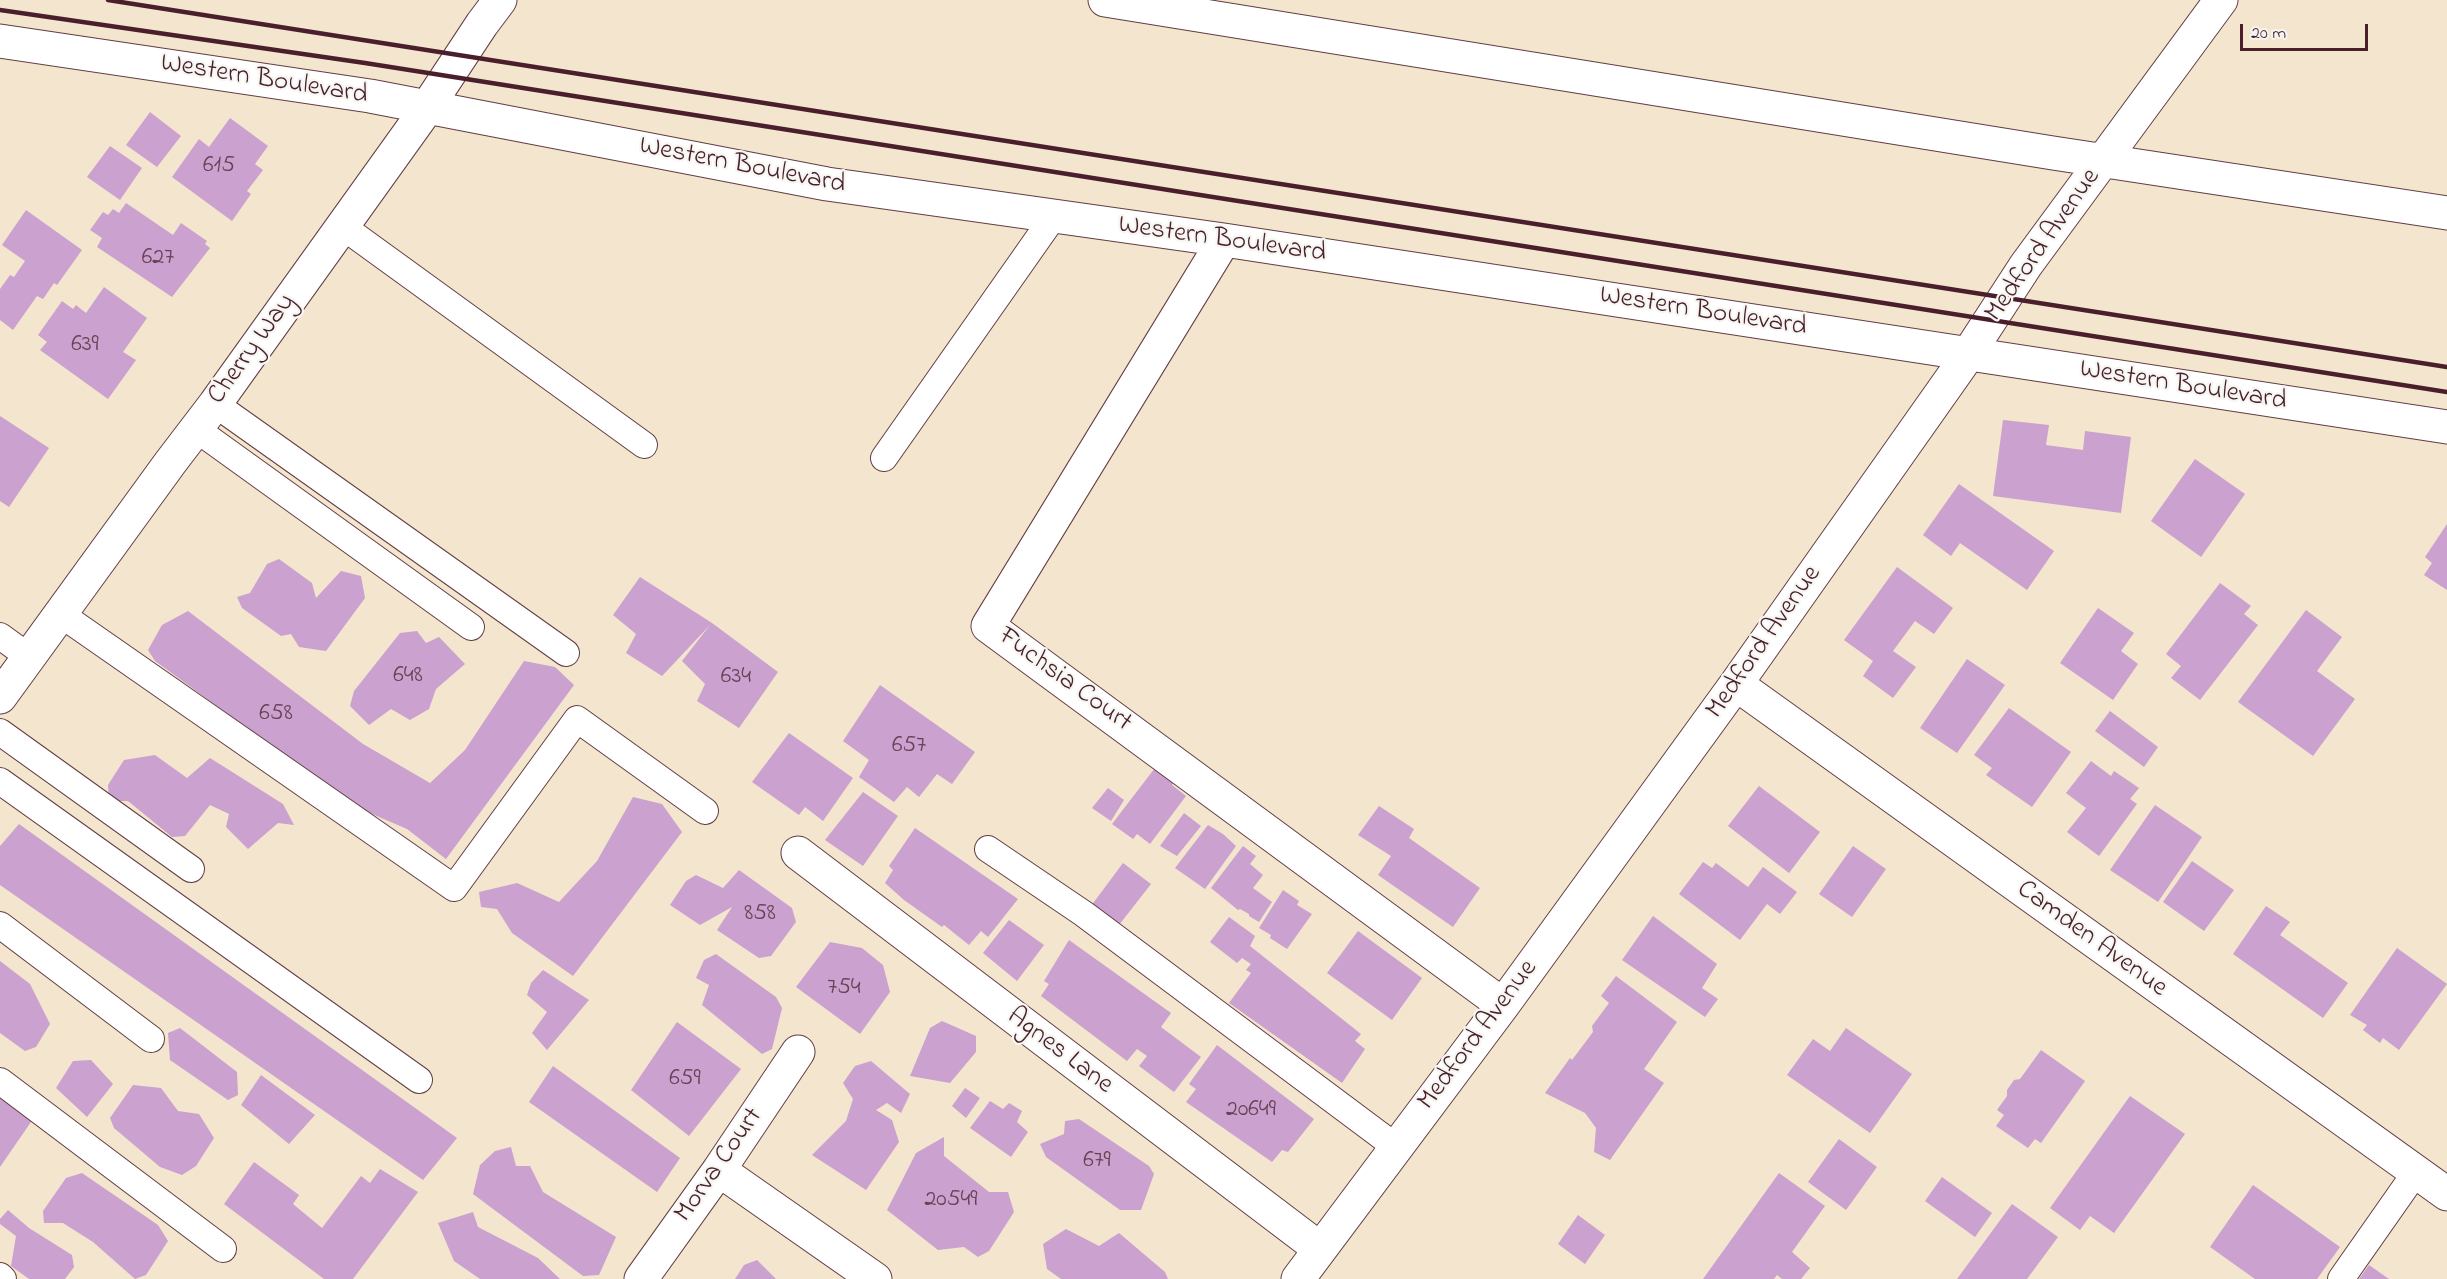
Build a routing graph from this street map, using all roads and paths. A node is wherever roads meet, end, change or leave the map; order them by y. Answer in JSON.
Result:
{"nodes":[{"id":1,"x":500,"y":0,"type":"edge"},
{"id":2,"x":1105,"y":0,"type":"edge"},
{"id":3,"x":2221,"y":0,"type":"edge"},
{"id":4,"x":0,"y":41,"type":"edge"},
{"id":5,"x":427,"y":107,"type":"junction"},
{"id":6,"x":2104,"y":160,"type":"junction"},
{"id":7,"x":2447,"y":213,"type":"edge"},
{"id":8,"x":1054,"y":216,"type":"junction"},
{"id":9,"x":342,"y":226,"type":"junction"},
{"id":10,"x":1224,"y":240,"type":"junction"},
{"id":11,"x":1969,"y":354,"type":"junction"},
{"id":12,"x":206,"y":417,"type":"junction"},
{"id":13,"x":2447,"y":427,"type":"edge"},
{"id":14,"x":644,"y":445,"type":"dead end"},
{"id":15,"x":884,"y":458,"type":"dead end"},
{"id":16,"x":59,"y":613,"type":"junction"},
{"id":17,"x":471,"y":627,"type":"dead end"},
{"id":18,"x":0,"y":636,"type":"edge"},
{"id":19,"x":566,"y":653,"type":"dead end"},
{"id":20,"x":29,"y":657,"type":"junction"},
{"id":21,"x":1736,"y":684,"type":"junction"},
{"id":22,"x":0,"y":697,"type":"edge"},
{"id":23,"x":0,"y":732,"type":"edge"},
{"id":24,"x":0,"y":781,"type":"edge"},
{"id":25,"x":705,"y":811,"type":"dead end"},
{"id":26,"x":988,"y":849,"type":"dead end"},
{"id":27,"x":798,"y":853,"type":"dead end"},
{"id":28,"x":191,"y":869,"type":"dead end"},
{"id":29,"x":0,"y":926,"type":"edge"},
{"id":30,"x":1503,"y":1005,"type":"junction"},
{"id":31,"x":151,"y":1039,"type":"dead end"},
{"id":32,"x":798,"y":1052,"type":"dead end"},
{"id":33,"x":418,"y":1080,"type":"dead end"},
{"id":34,"x":0,"y":1081,"type":"edge"},
{"id":35,"x":1396,"y":1147,"type":"junction"},
{"id":36,"x":719,"y":1170,"type":"junction"},
{"id":37,"x":2416,"y":1172,"type":"junction"},
{"id":38,"x":2447,"y":1194,"type":"edge"},
{"id":39,"x":223,"y":1249,"type":"dead end"},
{"id":40,"x":1320,"y":1249,"type":"junction"},
{"id":41,"x":641,"y":1279,"type":"edge"},
{"id":42,"x":876,"y":1279,"type":"edge"},
{"id":43,"x":1298,"y":1279,"type":"edge"},
{"id":44,"x":2341,"y":1279,"type":"edge"}],
"edges":[{"from":1,"to":5,"type":"street","name":"Cherry Way"},
{"from":2,"to":6,"type":"street"},
{"from":3,"to":6,"type":"street","name":"Medford Avenue"},
{"from":4,"to":5,"type":"street","name":"Western Boulevard"},
{"from":5,"to":8,"type":"street","name":"Western Boulevard"},
{"from":5,"to":9,"type":"street","name":"Cherry Way"},
{"from":6,"to":7,"type":"street"},
{"from":6,"to":11,"type":"street","name":"Medford Avenue"},
{"from":8,"to":10,"type":"street","name":"Western Boulevard"},
{"from":8,"to":15,"type":"lane"},
{"from":9,"to":12,"type":"street","name":"Cherry Way"},
{"from":9,"to":14,"type":"lane"},
{"from":10,"to":11,"type":"street","name":"Western Boulevard"},
{"from":10,"to":30,"type":"street","name":"Fuchsia Court"},
{"from":11,"to":13,"type":"street","name":"Western Boulevard"},
{"from":11,"to":21,"type":"street","name":"Medford Avenue"},
{"from":12,"to":16,"type":"street","name":"Cherry Way"},
{"from":12,"to":17,"type":"lane"},
{"from":12,"to":19,"type":"lane"},
{"from":16,"to":20,"type":"street","name":"Cherry Way"},
{"from":16,"to":25,"type":"lane"},
{"from":18,"to":20,"type":"lane"},
{"from":20,"to":22,"type":"street","name":"Cherry Way"},
{"from":21,"to":30,"type":"street","name":"Medford Avenue"},
{"from":21,"to":37,"type":"street","name":"Camden Avenue"},
{"from":23,"to":28,"type":"lane"},
{"from":24,"to":33,"type":"lane"},
{"from":26,"to":35,"type":"lane"},
{"from":27,"to":40,"type":"street","name":"Agnes Lane"},
{"from":29,"to":31,"type":"lane"},
{"from":30,"to":35,"type":"street","name":"Medford Avenue"},
{"from":32,"to":36,"type":"street","name":"Morva Court"},
{"from":34,"to":39,"type":"lane"},
{"from":35,"to":40,"type":"street","name":"Medford Avenue"},
{"from":36,"to":41,"type":"street","name":"Morva Court"},
{"from":36,"to":42,"type":"street"},
{"from":37,"to":38,"type":"street","name":"Camden Avenue"},
{"from":37,"to":44,"type":"lane"},
{"from":40,"to":43,"type":"street","name":"Medford Avenue"}]}
